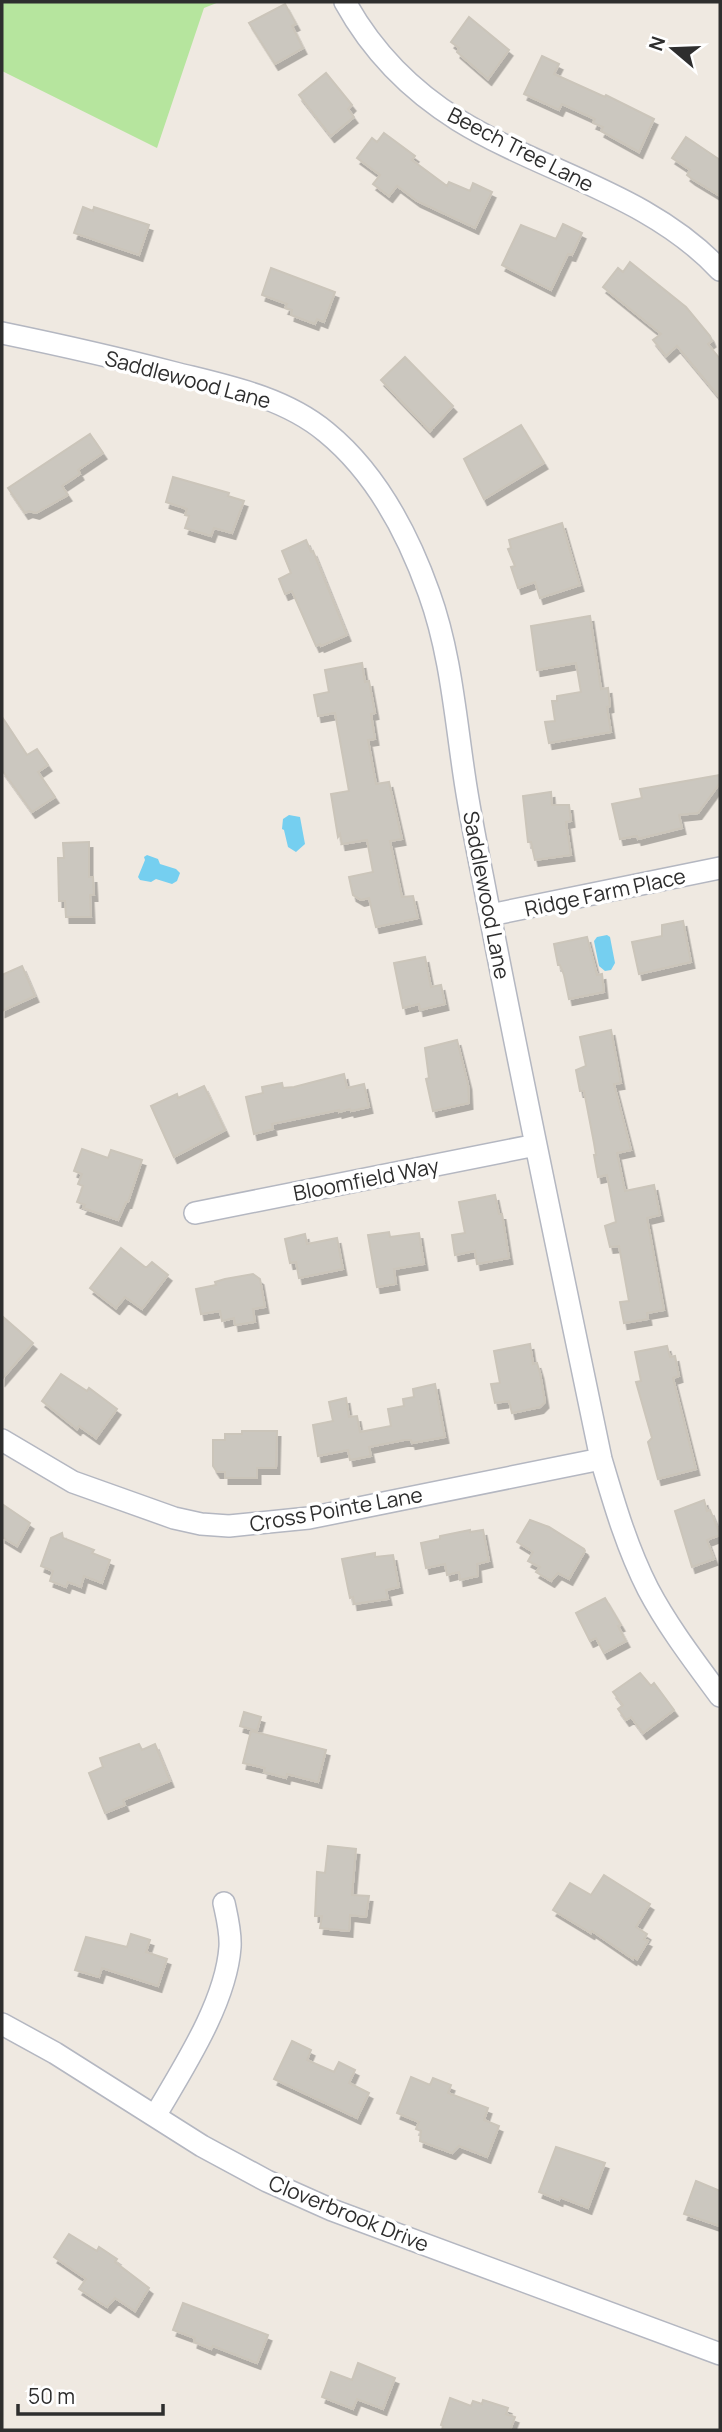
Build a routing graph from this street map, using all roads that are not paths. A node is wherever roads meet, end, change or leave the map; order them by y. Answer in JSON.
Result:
{"nodes":[{"id":1,"x":345,"y":2,"type":"edge"},
{"id":2,"x":720,"y":270,"type":"edge"},
{"id":3,"x":2,"y":333,"type":"edge"},
{"id":4,"x":720,"y":868,"type":"edge"},
{"id":5,"x":490,"y":915,"type":"junction"},
{"id":6,"x":536,"y":1145,"type":"junction"},
{"id":7,"x":195,"y":1213,"type":"dead end"},
{"id":8,"x":2,"y":1440,"type":"edge"},
{"id":9,"x":601,"y":1459,"type":"junction"},
{"id":10,"x":720,"y":1696,"type":"edge"},
{"id":11,"x":720,"y":1707,"type":"edge"},
{"id":12,"x":720,"y":1713,"type":"edge"},
{"id":13,"x":223,"y":1903,"type":"dead end"},
{"id":14,"x":2,"y":2024,"type":"edge"},
{"id":15,"x":155,"y":2116,"type":"junction"},
{"id":16,"x":720,"y":2354,"type":"edge"}],
"edges":[{"from":1,"to":2,"type":"street","name":"Beech Tree Lane"},
{"from":3,"to":5,"type":"street","name":"Saddlewood Lane"},
{"from":4,"to":5,"type":"street","name":"Ridge Farm Place"},
{"from":5,"to":6,"type":"street","name":"Saddlewood Lane"},
{"from":6,"to":7,"type":"street","name":"Bloomfield Way"},
{"from":6,"to":9,"type":"street","name":"Saddlewood Lane"},
{"from":8,"to":9,"type":"street","name":"Cross Pointe Lane"},
{"from":9,"to":10,"type":"street","name":"Saddlewood Lane"},
{"from":11,"to":12,"type":"street"},
{"from":13,"to":15,"type":"street"},
{"from":14,"to":15,"type":"street","name":"Cloverbrook Drive"},
{"from":15,"to":16,"type":"street","name":"Cloverbrook Drive"}]}
